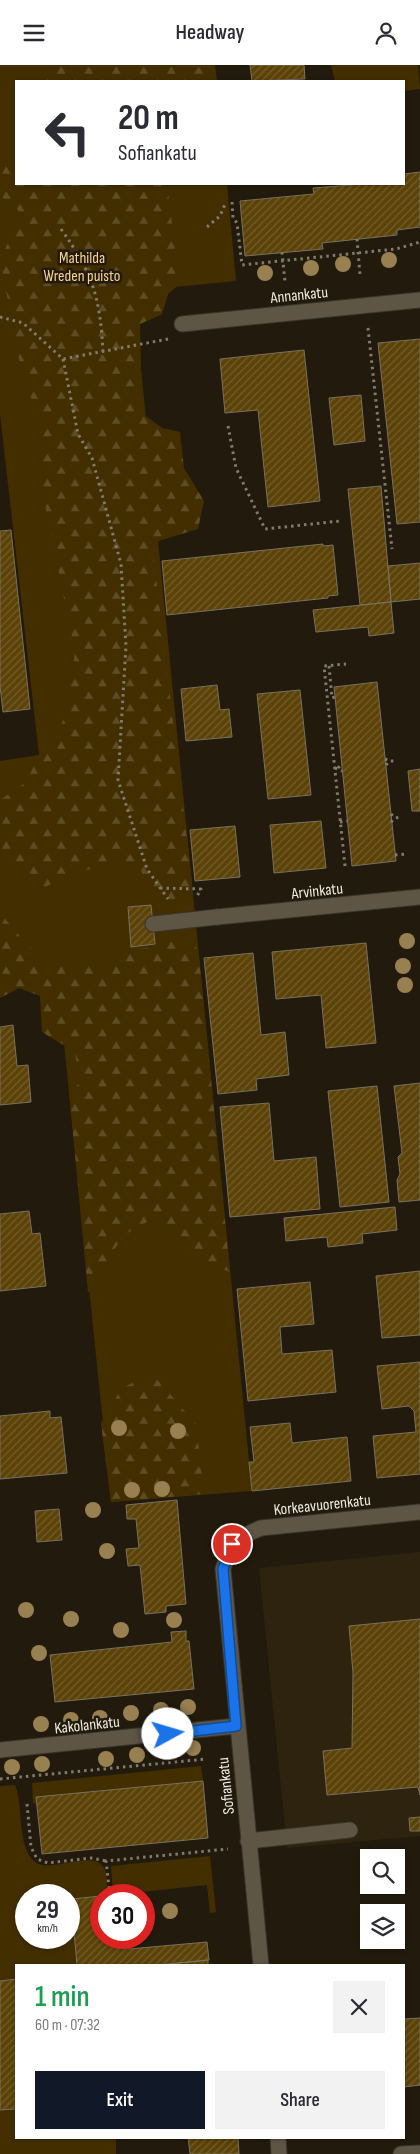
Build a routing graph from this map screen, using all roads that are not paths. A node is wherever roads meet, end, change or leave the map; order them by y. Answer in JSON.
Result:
{"nodes":[{"id":1,"x":420,"y":300,"type":"edge"},
{"id":2,"x":182,"y":324,"type":"dead end"},
{"id":3,"x":420,"y":897,"type":"edge"},
{"id":4,"x":153,"y":924,"type":"dead end"},
{"id":5,"x":420,"y":1512,"type":"edge"},
{"id":6,"x":232,"y":1544,"type":"joint"},
{"id":7,"x":236,"y":1726,"type":"junction"},
{"id":8,"x":0,"y":1750,"type":"edge"},
{"id":9,"x":350,"y":1830,"type":"dead end"},
{"id":10,"x":248,"y":1841,"type":"junction"},
{"id":11,"x":260,"y":1964,"type":"edge"},
{"id":12,"x":278,"y":2139,"type":"edge"},
{"id":13,"x":420,"y":2153,"type":"edge"},
{"id":14,"x":279,"y":2154,"type":"edge"},
{"id":15,"x":400,"y":2154,"type":"edge"}],
"edges":[{"from":1,"to":2,"type":"street","name":"Annankatu"},
{"from":3,"to":4,"type":"street","name":"Arvinkatu"},
{"from":5,"to":6,"type":"street","name":"Korkeavuorenkatu"},
{"from":6,"to":7,"type":"street","name":"Sofiankatu"},
{"from":7,"to":8,"type":"street","name":"Kakolankatu"},
{"from":7,"to":10,"type":"street","name":"Sofiankatu"},
{"from":9,"to":10,"type":"street"},
{"from":10,"to":11,"type":"street","name":"Sofiankatu"},
{"from":12,"to":14,"type":"street"},
{"from":13,"to":15,"type":"street"}]}
